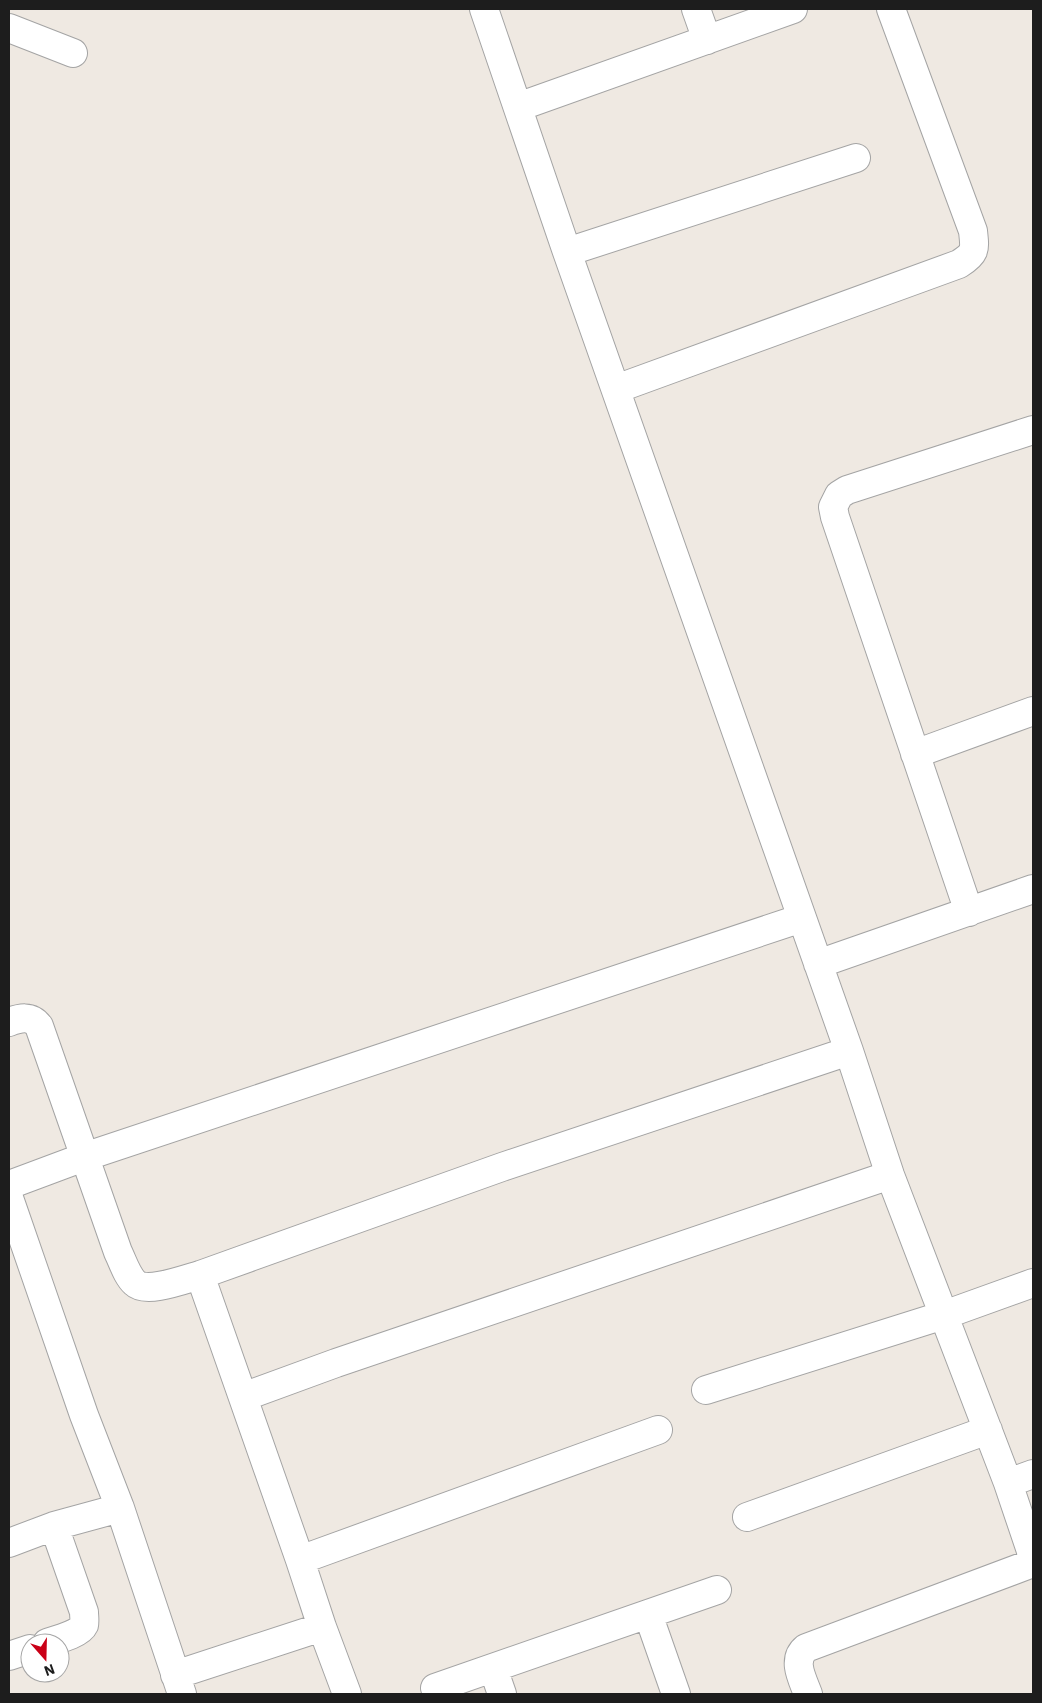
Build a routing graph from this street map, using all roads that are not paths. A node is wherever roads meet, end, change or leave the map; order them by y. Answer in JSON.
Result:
{"nodes":[{"id":1,"x":484,"y":9,"type":"edge"},
{"id":2,"x":696,"y":9,"type":"edge"},
{"id":3,"x":793,"y":9,"type":"edge"},
{"id":4,"x":891,"y":9,"type":"edge"},
{"id":5,"x":9,"y":28,"type":"edge"},
{"id":6,"x":708,"y":40,"type":"junction"},
{"id":7,"x":73,"y":53,"type":"dead end"},
{"id":8,"x":518,"y":107,"type":"junction"},
{"id":9,"x":856,"y":158,"type":"dead end"},
{"id":10,"x":568,"y":252,"type":"junction"},
{"id":11,"x":616,"y":389,"type":"junction"},
{"id":12,"x":1033,"y":430,"type":"edge"},
{"id":13,"x":1033,"y":711,"type":"edge"},
{"id":14,"x":915,"y":754,"type":"junction"},
{"id":15,"x":1033,"y":889,"type":"edge"},
{"id":16,"x":969,"y":912,"type":"junction"},
{"id":17,"x":802,"y":918,"type":"junction"},
{"id":18,"x":818,"y":964,"type":"junction"},
{"id":19,"x":9,"y":1022,"type":"edge"},
{"id":20,"x":849,"y":1051,"type":"junction"},
{"id":21,"x":84,"y":1157,"type":"junction"},
{"id":22,"x":890,"y":1175,"type":"junction"},
{"id":23,"x":9,"y":1185,"type":"edge"},
{"id":24,"x":9,"y":1198,"type":"edge"},
{"id":25,"x":200,"y":1275,"type":"junction"},
{"id":26,"x":1033,"y":1283,"type":"edge"},
{"id":27,"x":944,"y":1314,"type":"junction"},
{"id":28,"x":706,"y":1390,"type":"dead end"},
{"id":29,"x":243,"y":1397,"type":"junction"},
{"id":30,"x":658,"y":1430,"type":"dead end"},
{"id":31,"x":988,"y":1430,"type":"junction"},
{"id":32,"x":1033,"y":1474,"type":"edge"},
{"id":33,"x":1008,"y":1483,"type":"junction"},
{"id":34,"x":120,"y":1508,"type":"junction"},
{"id":35,"x":748,"y":1517,"type":"dead end"},
{"id":36,"x":54,"y":1526,"type":"junction"},
{"id":37,"x":9,"y":1543,"type":"edge"},
{"id":38,"x":1033,"y":1557,"type":"edge"},
{"id":39,"x":300,"y":1560,"type":"junction"},
{"id":40,"x":1033,"y":1563,"type":"edge"},
{"id":41,"x":717,"y":1590,"type":"dead end"},
{"id":42,"x":648,"y":1614,"type":"junction"},
{"id":43,"x":322,"y":1627,"type":"junction"},
{"id":44,"x":70,"y":1635,"type":"edge"},
{"id":45,"x":493,"y":1668,"type":"junction"},
{"id":46,"x":178,"y":1685,"type":"edge"},
{"id":47,"x":435,"y":1688,"type":"dead end"},
{"id":48,"x":347,"y":1694,"type":"edge"},
{"id":49,"x":502,"y":1694,"type":"edge"},
{"id":50,"x":676,"y":1694,"type":"edge"},
{"id":51,"x":808,"y":1694,"type":"edge"}],
"edges":[{"from":1,"to":8,"type":"street"},
{"from":2,"to":6,"type":"street"},
{"from":3,"to":6,"type":"street"},
{"from":4,"to":11,"type":"street"},
{"from":5,"to":7,"type":"street"},
{"from":6,"to":8,"type":"street"},
{"from":8,"to":10,"type":"street"},
{"from":9,"to":10,"type":"street"},
{"from":10,"to":11,"type":"street"},
{"from":11,"to":17,"type":"street"},
{"from":12,"to":14,"type":"street"},
{"from":13,"to":14,"type":"street"},
{"from":14,"to":16,"type":"street"},
{"from":15,"to":16,"type":"street"},
{"from":16,"to":18,"type":"street"},
{"from":17,"to":18,"type":"street"},
{"from":17,"to":21,"type":"street"},
{"from":18,"to":20,"type":"street"},
{"from":19,"to":21,"type":"street"},
{"from":20,"to":22,"type":"street"},
{"from":20,"to":25,"type":"street"},
{"from":21,"to":23,"type":"street"},
{"from":21,"to":25,"type":"street"},
{"from":22,"to":27,"type":"street"},
{"from":22,"to":29,"type":"street"},
{"from":24,"to":34,"type":"street"},
{"from":25,"to":29,"type":"street"},
{"from":26,"to":27,"type":"street"},
{"from":27,"to":28,"type":"street"},
{"from":27,"to":31,"type":"street"},
{"from":29,"to":39,"type":"street"},
{"from":30,"to":39,"type":"street"},
{"from":31,"to":33,"type":"street"},
{"from":31,"to":35,"type":"street"},
{"from":32,"to":33,"type":"street"},
{"from":33,"to":38,"type":"street"},
{"from":34,"to":36,"type":"street"},
{"from":34,"to":46,"type":"street"},
{"from":36,"to":37,"type":"street"},
{"from":36,"to":44,"type":"street"},
{"from":39,"to":43,"type":"street"},
{"from":40,"to":51,"type":"street"},
{"from":41,"to":42,"type":"street"},
{"from":42,"to":45,"type":"street"},
{"from":42,"to":50,"type":"street"},
{"from":43,"to":46,"type":"street"},
{"from":43,"to":48,"type":"street"},
{"from":45,"to":47,"type":"street"},
{"from":45,"to":49,"type":"street"}]}
